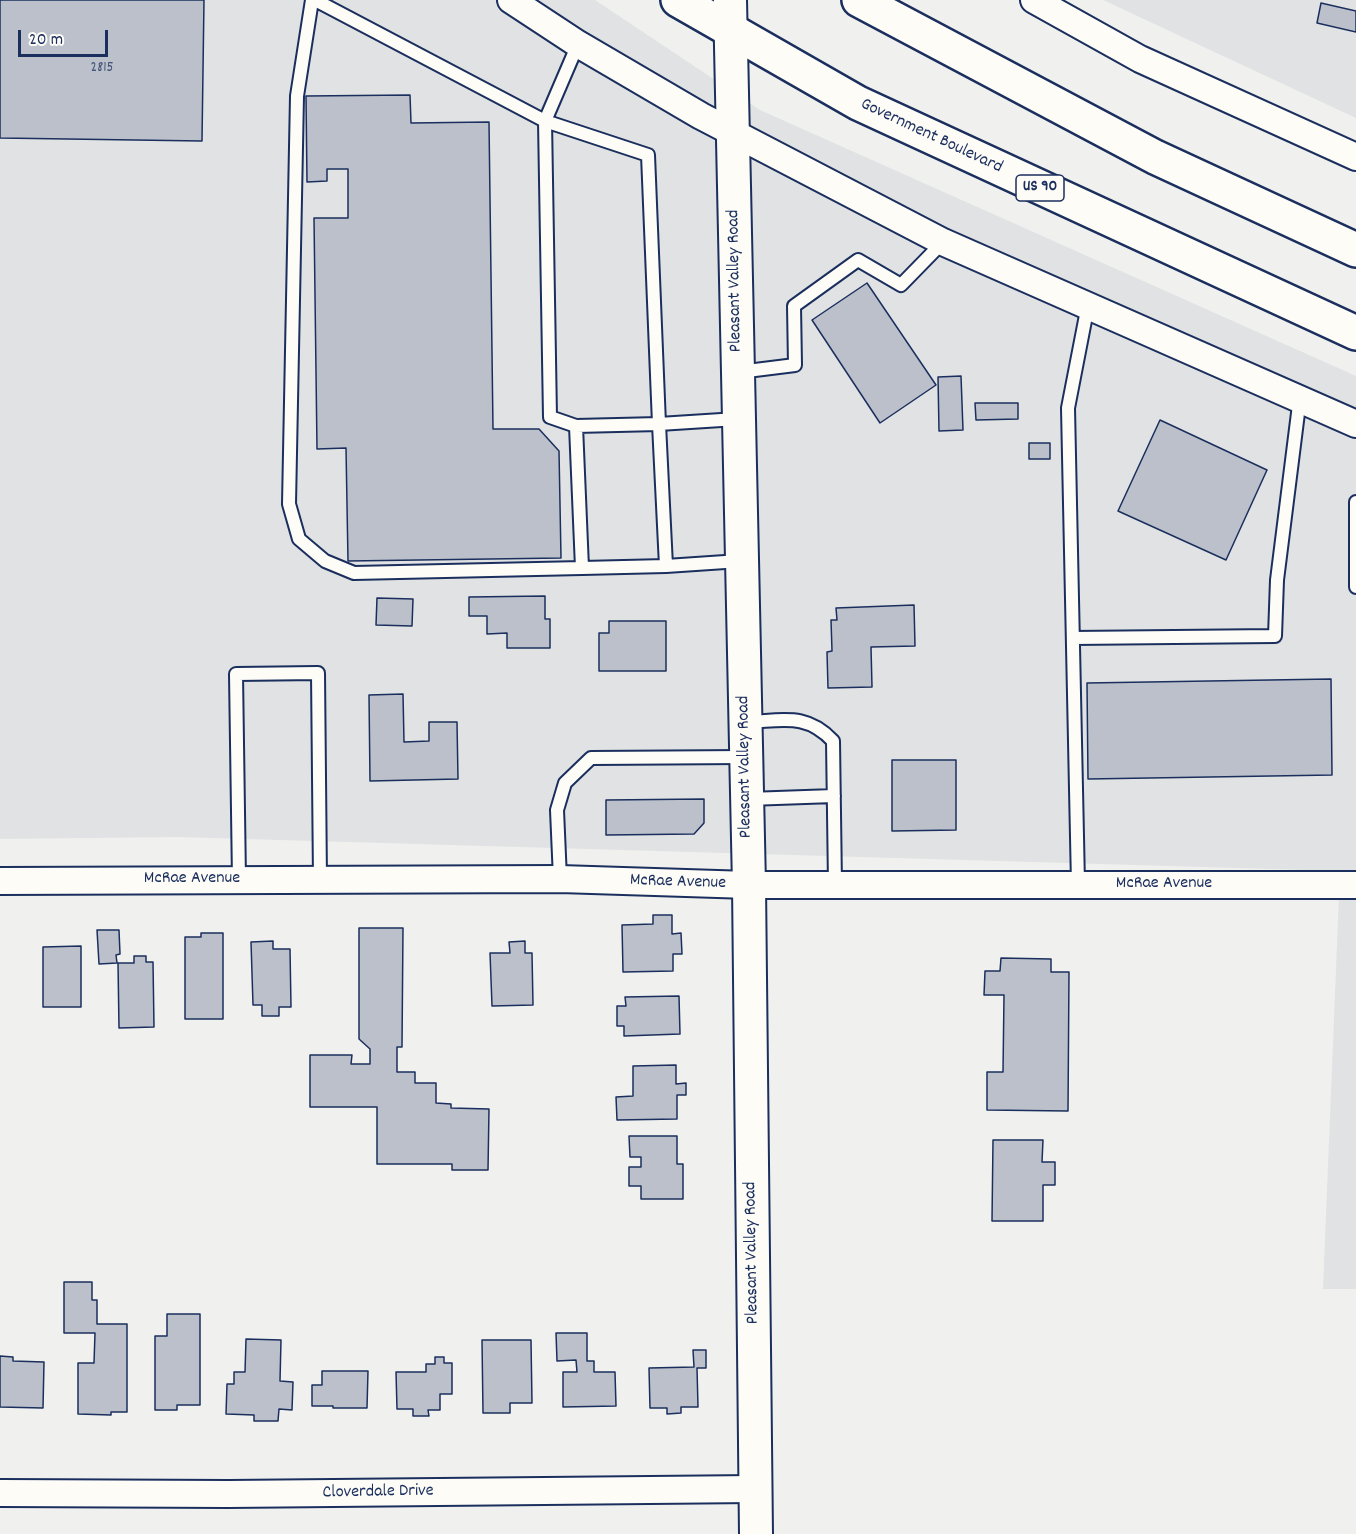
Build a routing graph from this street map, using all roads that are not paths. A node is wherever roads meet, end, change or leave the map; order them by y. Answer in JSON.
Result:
{"nodes":[{"id":1,"x":314,"y":0,"type":"edge"},
{"id":2,"x":510,"y":0,"type":"edge"},
{"id":3,"x":678,"y":0,"type":"edge"},
{"id":4,"x":859,"y":0,"type":"edge"},
{"id":5,"x":1034,"y":0,"type":"edge"},
{"id":6,"x":730,"y":15,"type":"edge"},
{"id":7,"x":578,"y":44,"type":"junction"},
{"id":8,"x":545,"y":121,"type":"junction"},
{"id":9,"x":732,"y":132,"type":"junction"},
{"id":10,"x":1356,"y":157,"type":"edge"},
{"id":11,"x":943,"y":242,"type":"junction"},
{"id":12,"x":1356,"y":250,"type":"edge"},
{"id":13,"x":1088,"y":305,"type":"junction"},
{"id":14,"x":1356,"y":333,"type":"edge"},
{"id":15,"x":738,"y":372,"type":"junction"},
{"id":16,"x":1300,"y":398,"type":"junction"},
{"id":17,"x":739,"y":419,"type":"junction"},
{"id":18,"x":659,"y":424,"type":"junction"},
{"id":19,"x":1356,"y":424,"type":"edge"},
{"id":20,"x":576,"y":426,"type":"junction"},
{"id":21,"x":1356,"y":502,"type":"edge"},
{"id":22,"x":742,"y":561,"type":"junction"},
{"id":23,"x":666,"y":566,"type":"junction"},
{"id":24,"x":582,"y":568,"type":"junction"},
{"id":25,"x":1356,"y":587,"type":"edge"},
{"id":26,"x":1072,"y":638,"type":"junction"},
{"id":27,"x":745,"y":722,"type":"junction"},
{"id":28,"x":746,"y":757,"type":"junction"},
{"id":29,"x":834,"y":796,"type":"junction"},
{"id":30,"x":747,"y":799,"type":"junction"},
{"id":31,"x":560,"y":879,"type":"junction"},
{"id":32,"x":239,"y":880,"type":"junction"},
{"id":33,"x":320,"y":880,"type":"junction"},
{"id":34,"x":0,"y":881,"type":"edge"},
{"id":35,"x":1078,"y":884,"type":"junction"},
{"id":36,"x":749,"y":885,"type":"junction"},
{"id":37,"x":835,"y":885,"type":"junction"},
{"id":38,"x":1356,"y":885,"type":"edge"},
{"id":39,"x":755,"y":1489,"type":"junction"},
{"id":40,"x":0,"y":1493,"type":"edge"},
{"id":41,"x":756,"y":1534,"type":"edge"}],
"edges":[{"from":1,"to":8,"type":"lane"},
{"from":1,"to":24,"type":"lane"},
{"from":2,"to":7,"type":"street"},
{"from":3,"to":6,"type":"main road","name":"Government Boulevard","number":"US 90"},
{"from":4,"to":12,"type":"main road"},
{"from":5,"to":10,"type":"street"},
{"from":6,"to":9,"type":"street","name":"Pleasant Valley Road"},
{"from":6,"to":14,"type":"main road","name":"Government Boulevard","number":"US 90"},
{"from":7,"to":8,"type":"lane"},
{"from":7,"to":9,"type":"street"},
{"from":8,"to":18,"type":"lane"},
{"from":8,"to":20,"type":"lane"},
{"from":9,"to":11,"type":"street"},
{"from":9,"to":15,"type":"street","name":"Pleasant Valley Road"},
{"from":11,"to":13,"type":"street"},
{"from":11,"to":15,"type":"lane"},
{"from":13,"to":16,"type":"street"},
{"from":13,"to":26,"type":"lane"},
{"from":15,"to":17,"type":"street","name":"Pleasant Valley Road"},
{"from":16,"to":19,"type":"street"},
{"from":16,"to":26,"type":"lane"},
{"from":17,"to":18,"type":"lane"},
{"from":17,"to":22,"type":"street","name":"Pleasant Valley Road"},
{"from":18,"to":20,"type":"lane"},
{"from":18,"to":23,"type":"lane"},
{"from":20,"to":24,"type":"lane"},
{"from":21,"to":25,"type":"lane"},
{"from":22,"to":23,"type":"lane"},
{"from":22,"to":27,"type":"street","name":"Pleasant Valley Road"},
{"from":23,"to":24,"type":"lane"},
{"from":26,"to":35,"type":"lane"},
{"from":27,"to":28,"type":"street","name":"Pleasant Valley Road"},
{"from":27,"to":29,"type":"lane"},
{"from":28,"to":30,"type":"street","name":"Pleasant Valley Road"},
{"from":28,"to":31,"type":"lane"},
{"from":29,"to":30,"type":"lane"},
{"from":29,"to":37,"type":"lane"},
{"from":30,"to":36,"type":"street","name":"Pleasant Valley Road"},
{"from":31,"to":33,"type":"street","name":"McRae Avenue"},
{"from":31,"to":36,"type":"street","name":"McRae Avenue"},
{"from":32,"to":33,"type":"street","name":"McRae Avenue"},
{"from":32,"to":33,"type":"lane"},
{"from":32,"to":34,"type":"street","name":"McRae Avenue"},
{"from":35,"to":37,"type":"street","name":"McRae Avenue"},
{"from":35,"to":38,"type":"street","name":"McRae Avenue"},
{"from":36,"to":37,"type":"street","name":"McRae Avenue"},
{"from":36,"to":39,"type":"street","name":"Pleasant Valley Road"},
{"from":39,"to":40,"type":"street","name":"Cloverdale Drive"},
{"from":39,"to":41,"type":"street","name":"Pleasant Valley Road"}]}
